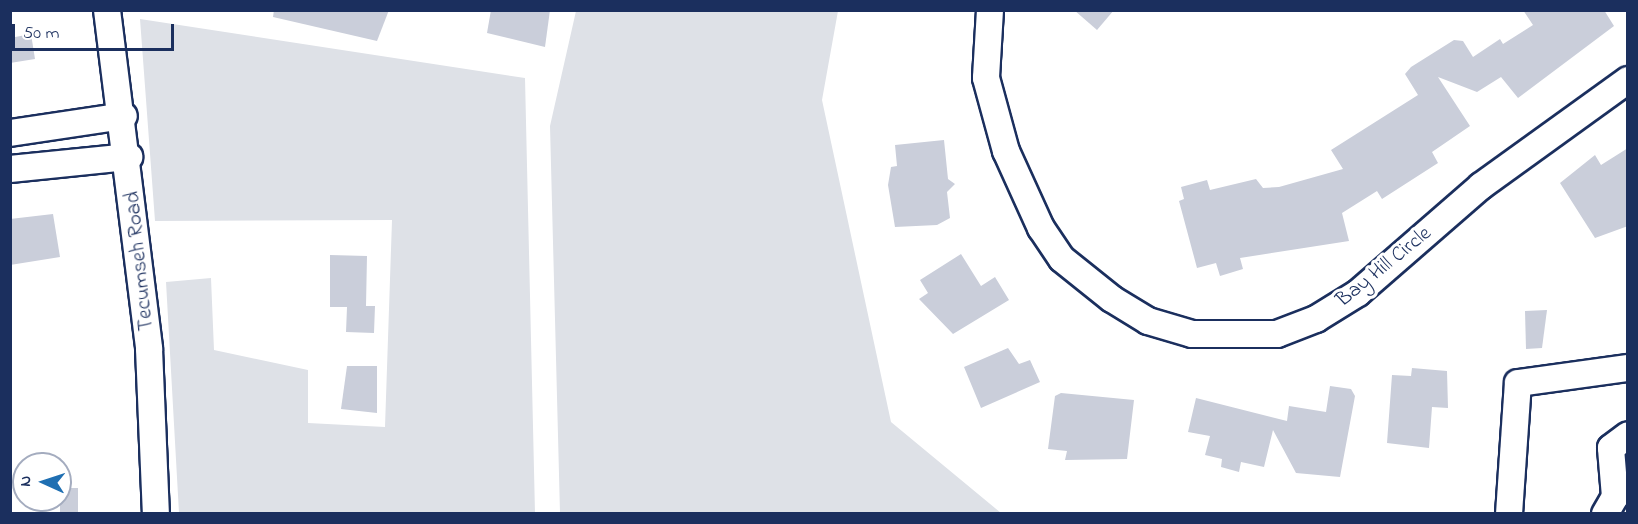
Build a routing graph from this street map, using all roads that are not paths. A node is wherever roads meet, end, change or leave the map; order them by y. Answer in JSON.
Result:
{"nodes":[{"id":1,"x":107,"y":10,"type":"edge"},
{"id":2,"x":990,"y":10,"type":"edge"},
{"id":3,"x":1628,"y":80,"type":"edge"},
{"id":4,"x":124,"y":116,"type":"junction"},
{"id":5,"x":10,"y":133,"type":"edge"},
{"id":6,"x":129,"y":157,"type":"junction"},
{"id":7,"x":10,"y":169,"type":"edge"},
{"id":8,"x":1628,"y":368,"type":"edge"},
{"id":9,"x":1628,"y":435,"type":"edge"},
{"id":10,"x":156,"y":513,"type":"edge"},
{"id":11,"x":1509,"y":513,"type":"edge"},
{"id":12,"x":1605,"y":513,"type":"edge"}],
"edges":[{"from":1,"to":4,"type":"street","name":"Tecumseh Road"},
{"from":2,"to":3,"type":"street","name":"Bay Hill Circle"},
{"from":4,"to":5,"type":"street"},
{"from":4,"to":6,"type":"street","name":"Tecumseh Road"},
{"from":6,"to":7,"type":"street"},
{"from":6,"to":10,"type":"street","name":"Tecumseh Road"},
{"from":8,"to":11,"type":"street"},
{"from":9,"to":12,"type":"street"}]}
